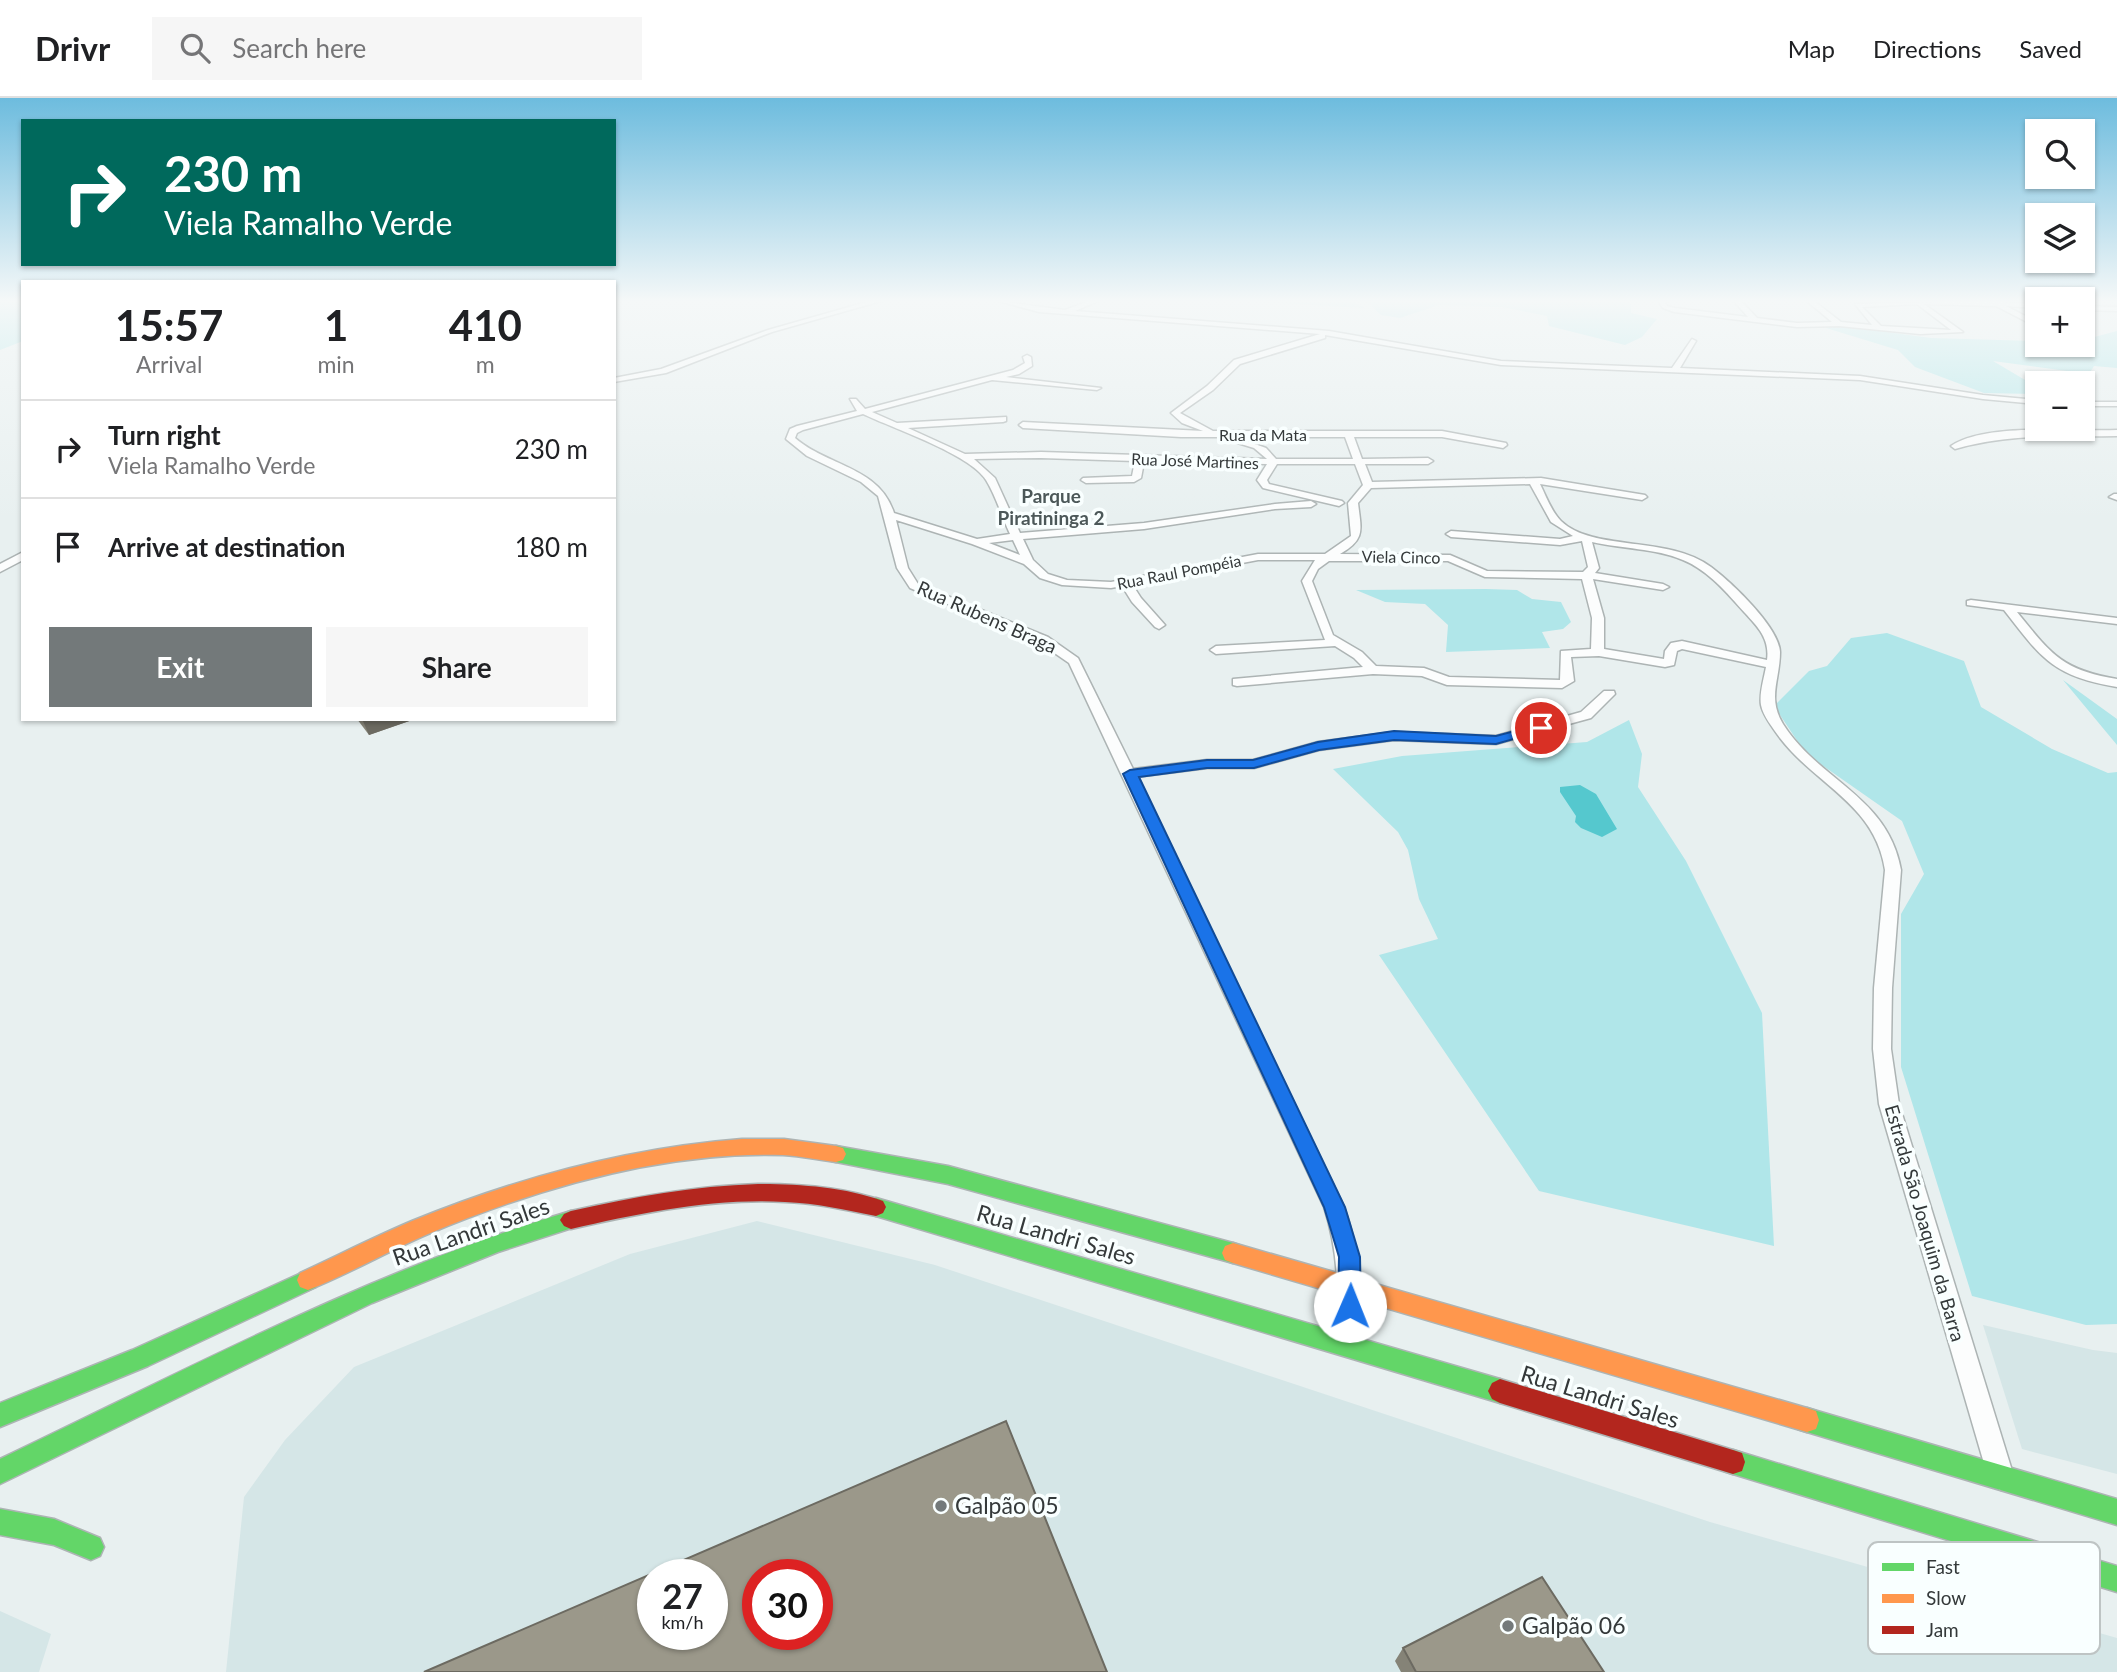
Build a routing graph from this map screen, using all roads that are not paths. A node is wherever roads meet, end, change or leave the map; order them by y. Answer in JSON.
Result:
{"nodes":[{"id":1,"x":644,"y":374,"type":"edge"},
{"id":2,"x":1006,"y":374,"type":"edge"},
{"id":3,"x":1224,"y":374,"type":"edge"},
{"id":4,"x":1761,"y":374,"type":"edge"},
{"id":5,"x":992,"y":378,"type":"junction"},
{"id":6,"x":616,"y":380,"type":"edge"},
{"id":7,"x":1097,"y":388,"type":"dead end"},
{"id":8,"x":853,"y":401,"type":"dead end"},
{"id":9,"x":2025,"y":401,"type":"edge"},
{"id":10,"x":2095,"y":404,"type":"edge"},
{"id":11,"x":2117,"y":404,"type":"edge"},
{"id":12,"x":861,"y":410,"type":"junction"},
{"id":13,"x":1003,"y":419,"type":"dead end"},
{"id":14,"x":889,"y":425,"type":"junction"},
{"id":15,"x":1023,"y":425,"type":"dead end"},
{"id":16,"x":2117,"y":433,"type":"edge"},
{"id":17,"x":1218,"y":434,"type":"junction"},
{"id":18,"x":1349,"y":435,"type":"junction"},
{"id":19,"x":1503,"y":445,"type":"dead end"},
{"id":20,"x":1955,"y":446,"type":"dead end"},
{"id":21,"x":963,"y":457,"type":"junction"},
{"id":22,"x":1140,"y":460,"type":"junction"},
{"id":23,"x":1357,"y":461,"type":"junction"},
{"id":24,"x":1428,"y":461,"type":"dead end"},
{"id":25,"x":1273,"y":463,"type":"junction"},
{"id":26,"x":1086,"y":480,"type":"dead end"},
{"id":27,"x":1534,"y":482,"type":"junction"},
{"id":28,"x":1368,"y":485,"type":"junction"},
{"id":29,"x":1642,"y":498,"type":"dead end"},
{"id":30,"x":1339,"y":503,"type":"junction"},
{"id":31,"x":1353,"y":503,"type":"junction"},
{"id":32,"x":891,"y":515,"type":"junction"},
{"id":33,"x":929,"y":527,"type":"junction"},
{"id":34,"x":1016,"y":534,"type":"junction"},
{"id":35,"x":1451,"y":534,"type":"dead end"},
{"id":36,"x":896,"y":535,"type":"junction"},
{"id":37,"x":1586,"y":537,"type":"junction"},
{"id":38,"x":976,"y":542,"type":"junction"},
{"id":39,"x":1333,"y":555,"type":"junction"},
{"id":40,"x":21,"y":556,"type":"edge"},
{"id":41,"x":1028,"y":562,"type":"junction"},
{"id":42,"x":0,"y":569,"type":"edge"},
{"id":43,"x":1586,"y":575,"type":"junction"},
{"id":44,"x":1126,"y":583,"type":"junction"},
{"id":45,"x":1662,"y":587,"type":"dead end"},
{"id":46,"x":1971,"y":603,"type":"dead end"},
{"id":47,"x":2008,"y":608,"type":"junction"},
{"id":48,"x":2117,"y":621,"type":"edge"},
{"id":49,"x":1159,"y":625,"type":"dead end"},
{"id":50,"x":1335,"y":643,"type":"junction"},
{"id":51,"x":1216,"y":650,"type":"dead end"},
{"id":52,"x":1599,"y":652,"type":"junction"},
{"id":53,"x":1772,"y":665,"type":"junction"},
{"id":54,"x":1373,"y":670,"type":"junction"},
{"id":55,"x":1237,"y":682,"type":"dead end"},
{"id":56,"x":2117,"y":683,"type":"edge"},
{"id":57,"x":1609,"y":694,"type":"dead end"},
{"id":58,"x":1130,"y":774,"type":"junction"},
{"id":59,"x":1351,"y":1286,"type":"junction"},
{"id":60,"x":1347,"y":1344,"type":"junction"},
{"id":61,"x":0,"y":1415,"type":"edge"},
{"id":62,"x":0,"y":1472,"type":"edge"},
{"id":63,"x":2001,"y":1479,"type":"junction"},
{"id":64,"x":2117,"y":1512,"type":"edge"},
{"id":65,"x":0,"y":1521,"type":"edge"},
{"id":66,"x":1996,"y":1542,"type":"edge"},
{"id":67,"x":91,"y":1546,"type":"dead end"},
{"id":68,"x":2100,"y":1574,"type":"edge"},
{"id":69,"x":2117,"y":1579,"type":"edge"}],
"edges":[{"from":1,"to":6,"type":"street"},
{"from":2,"to":5,"type":"street"},
{"from":3,"to":17,"type":"street"},
{"from":4,"to":9,"type":"street"},
{"from":5,"to":7,"type":"street"},
{"from":5,"to":12,"type":"street"},
{"from":8,"to":12,"type":"street"},
{"from":10,"to":11,"type":"street"},
{"from":12,"to":14,"type":"street"},
{"from":12,"to":32,"type":"street"},
{"from":13,"to":14,"type":"street"},
{"from":14,"to":21,"type":"street"},
{"from":15,"to":17,"type":"street","name":"Rua da Mata"},
{"from":16,"to":20,"type":"street"},
{"from":17,"to":18,"type":"street","name":"Rua da Mata"},
{"from":17,"to":25,"type":"street"},
{"from":18,"to":19,"type":"street","name":"Rua da Mata"},
{"from":18,"to":23,"type":"street"},
{"from":21,"to":22,"type":"street","name":"Rua José Martines"},
{"from":21,"to":34,"type":"street"},
{"from":22,"to":25,"type":"street","name":"Rua José Martines"},
{"from":22,"to":26,"type":"street"},
{"from":23,"to":24,"type":"street","name":"Rua José Martines"},
{"from":23,"to":25,"type":"street","name":"Rua José Martines"},
{"from":23,"to":28,"type":"street"},
{"from":25,"to":30,"type":"street"},
{"from":27,"to":28,"type":"street"},
{"from":27,"to":29,"type":"street"},
{"from":27,"to":37,"type":"street","name":"Estrada São Joaquim da Barra"},
{"from":28,"to":31,"type":"street"},
{"from":30,"to":31,"type":"street"},
{"from":30,"to":34,"type":"street"},
{"from":31,"to":39,"type":"street"},
{"from":32,"to":33,"type":"street","name":"Rua Raul Pompéia"},
{"from":32,"to":36,"type":"street","name":"Rua Rubens Braga"},
{"from":33,"to":36,"type":"street"},
{"from":33,"to":38,"type":"street","name":"Rua Raul Pompéia"},
{"from":34,"to":38,"type":"street"},
{"from":34,"to":41,"type":"street"},
{"from":35,"to":37,"type":"street"},
{"from":36,"to":58,"type":"street","name":"Rua Rubens Braga"},
{"from":37,"to":43,"type":"street"},
{"from":37,"to":53,"type":"street","name":"Estrada São Joaquim da Barra"},
{"from":38,"to":41,"type":"street","name":"Rua Raul Pompéia"},
{"from":39,"to":43,"type":"street","name":"Viela Cinco"},
{"from":39,"to":44,"type":"street","name":"Rua Raul Pompéia"},
{"from":39,"to":50,"type":"street"},
{"from":40,"to":42,"type":"street"},
{"from":41,"to":44,"type":"street","name":"Rua Raul Pompéia"},
{"from":43,"to":45,"type":"street","name":"Viela Cinco"},
{"from":43,"to":52,"type":"street"},
{"from":44,"to":49,"type":"street"},
{"from":46,"to":47,"type":"street"},
{"from":47,"to":48,"type":"street"},
{"from":47,"to":56,"type":"street"},
{"from":50,"to":51,"type":"street"},
{"from":50,"to":54,"type":"street"},
{"from":52,"to":53,"type":"street"},
{"from":52,"to":54,"type":"street"},
{"from":53,"to":63,"type":"street","name":"Estrada São Joaquim da Barra"},
{"from":54,"to":55,"type":"street"},
{"from":57,"to":58,"type":"street"},
{"from":58,"to":59,"type":"street","name":"Rua Rubens Braga"},
{"from":59,"to":60,"type":"street","name":"Rua Rubens Braga"},
{"from":59,"to":61,"type":"street","name":"Rua Landri Sales"},
{"from":59,"to":63,"type":"street","name":"Rua Landri Sales"},
{"from":60,"to":62,"type":"street","name":"Rua Landri Sales"},
{"from":60,"to":66,"type":"street","name":"Rua Landri Sales"},
{"from":63,"to":64,"type":"street","name":"Rua Landri Sales"},
{"from":65,"to":67,"type":"street"},
{"from":68,"to":69,"type":"street","name":"Rua Landri Sales"}]}
